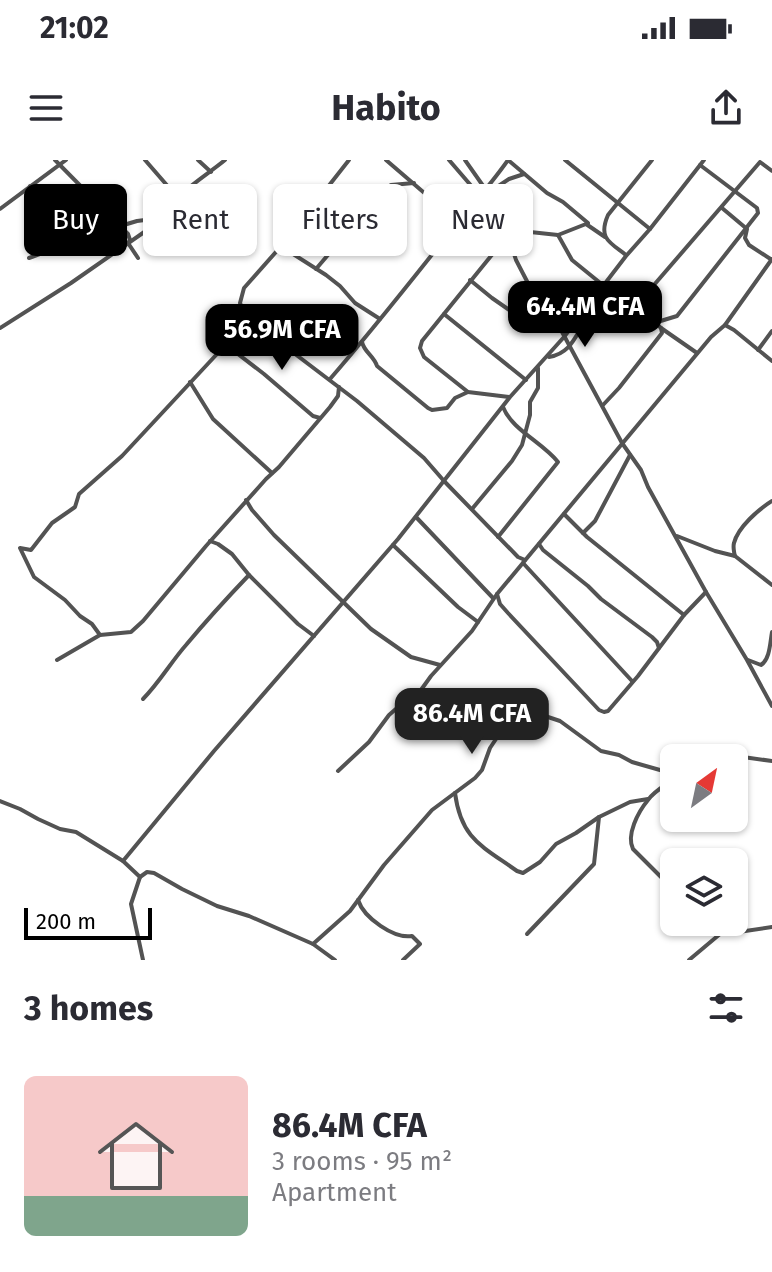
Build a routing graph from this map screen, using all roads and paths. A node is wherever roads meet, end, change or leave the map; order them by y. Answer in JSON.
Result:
{"nodes":[{"id":1,"x":66,"y":160,"type":"edge"},
{"id":2,"x":145,"y":160,"type":"edge"},
{"id":3,"x":198,"y":160,"type":"edge"},
{"id":4,"x":225,"y":160,"type":"edge"},
{"id":5,"x":349,"y":160,"type":"edge"},
{"id":6,"x":386,"y":160,"type":"edge"},
{"id":7,"x":449,"y":160,"type":"edge"},
{"id":8,"x":465,"y":160,"type":"edge"},
{"id":9,"x":508,"y":160,"type":"edge"},
{"id":10,"x":565,"y":160,"type":"edge"},
{"id":11,"x":652,"y":160,"type":"edge"},
{"id":12,"x":704,"y":160,"type":"edge"},
{"id":13,"x":760,"y":161,"type":"edge"},
{"id":14,"x":57,"y":162,"type":"edge"},
{"id":15,"x":700,"y":165,"type":"junction"},
{"id":16,"x":772,"y":171,"type":"edge"},
{"id":17,"x":211,"y":172,"type":"junction"},
{"id":18,"x":524,"y":174,"type":"junction"},
{"id":19,"x":414,"y":183,"type":"junction"},
{"id":20,"x":32,"y":184,"type":"edge"},
{"id":21,"x":79,"y":184,"type":"edge"},
{"id":22,"x":166,"y":184,"type":"edge"},
{"id":23,"x":196,"y":184,"type":"edge"},
{"id":24,"x":330,"y":184,"type":"edge"},
{"id":25,"x":470,"y":184,"type":"edge"},
{"id":26,"x":482,"y":184,"type":"edge"},
{"id":27,"x":492,"y":184,"type":"edge"},
{"id":28,"x":501,"y":184,"type":"edge"},
{"id":29,"x":24,"y":191,"type":"edge"},
{"id":30,"x":423,"y":191,"type":"edge"},
{"id":31,"x":734,"y":192,"type":"junction"},
{"id":32,"x":618,"y":203,"type":"junction"},
{"id":33,"x":722,"y":208,"type":"junction"},
{"id":34,"x":0,"y":209,"type":"edge"},
{"id":35,"x":589,"y":224,"type":"junction"},
{"id":36,"x":604,"y":229,"type":"junction"},
{"id":37,"x":650,"y":229,"type":"junction"},
{"id":38,"x":747,"y":229,"type":"junction"},
{"id":39,"x":596,"y":231,"type":"junction"},
{"id":40,"x":533,"y":232,"type":"edge"},
{"id":41,"x":127,"y":233,"type":"edge"},
{"id":42,"x":143,"y":233,"type":"edge"},
{"id":43,"x":558,"y":235,"type":"junction"},
{"id":44,"x":605,"y":237,"type":"junction"},
{"id":45,"x":128,"y":243,"type":"junction"},
{"id":46,"x":273,"y":255,"type":"edge"},
{"id":47,"x":34,"y":256,"type":"edge"},
{"id":48,"x":295,"y":256,"type":"edge"},
{"id":49,"x":431,"y":256,"type":"edge"},
{"id":50,"x":490,"y":256,"type":"edge"},
{"id":51,"x":515,"y":256,"type":"edge"},
{"id":52,"x":626,"y":256,"type":"junction"},
{"id":53,"x":29,"y":258,"type":"dead end"},
{"id":54,"x":138,"y":258,"type":"dead end"},
{"id":55,"x":772,"y":260,"type":"edge"},
{"id":56,"x":316,"y":269,"type":"junction"},
{"id":57,"x":470,"y":280,"type":"junction"},
{"id":58,"x":606,"y":284,"type":"junction"},
{"id":59,"x":635,"y":304,"type":"junction"},
{"id":60,"x":586,"y":309,"type":"junction"},
{"id":61,"x":444,"y":314,"type":"junction"},
{"id":62,"x":730,"y":318,"type":"junction"},
{"id":63,"x":380,"y":319,"type":"junction"},
{"id":64,"x":556,"y":321,"type":"junction"},
{"id":65,"x":577,"y":321,"type":"junction"},
{"id":66,"x":253,"y":322,"type":"junction"},
{"id":67,"x":654,"y":323,"type":"junction"},
{"id":68,"x":725,"y":325,"type":"junction"},
{"id":69,"x":0,"y":328,"type":"edge"},
{"id":70,"x":661,"y":328,"type":"junction"},
{"id":71,"x":734,"y":330,"type":"junction"},
{"id":72,"x":772,"y":331,"type":"edge"},
{"id":73,"x":564,"y":337,"type":"junction"},
{"id":74,"x":230,"y":340,"type":"junction"},
{"id":75,"x":362,"y":342,"type":"junction"},
{"id":76,"x":570,"y":347,"type":"junction"},
{"id":77,"x":758,"y":350,"type":"junction"},
{"id":78,"x":697,"y":353,"type":"junction"},
{"id":79,"x":547,"y":357,"type":"junction"},
{"id":80,"x":772,"y":361,"type":"edge"},
{"id":81,"x":538,"y":367,"type":"junction"},
{"id":82,"x":330,"y":379,"type":"junction"},
{"id":83,"x":526,"y":380,"type":"junction"},
{"id":84,"x":190,"y":382,"type":"junction"},
{"id":85,"x":339,"y":387,"type":"junction"},
{"id":86,"x":468,"y":392,"type":"junction"},
{"id":87,"x":338,"y":396,"type":"junction"},
{"id":88,"x":351,"y":396,"type":"junction"},
{"id":89,"x":510,"y":397,"type":"junction"},
{"id":90,"x":603,"y":405,"type":"junction"},
{"id":91,"x":503,"y":407,"type":"junction"},
{"id":92,"x":320,"y":418,"type":"junction"},
{"id":93,"x":524,"y":431,"type":"junction"},
{"id":94,"x":622,"y":443,"type":"junction"},
{"id":95,"x":630,"y":455,"type":"junction"},
{"id":96,"x":272,"y":473,"type":"junction"},
{"id":97,"x":444,"y":481,"type":"junction"},
{"id":98,"x":246,"y":500,"type":"junction"},
{"id":99,"x":772,"y":501,"type":"edge"},
{"id":100,"x":472,"y":509,"type":"junction"},
{"id":101,"x":564,"y":514,"type":"junction"},
{"id":102,"x":416,"y":517,"type":"junction"},
{"id":103,"x":583,"y":533,"type":"junction"},
{"id":104,"x":675,"y":535,"type":"junction"},
{"id":105,"x":498,"y":537,"type":"junction"},
{"id":106,"x":210,"y":541,"type":"junction"},
{"id":107,"x":539,"y":544,"type":"junction"},
{"id":108,"x":393,"y":545,"type":"junction"},
{"id":109,"x":535,"y":550,"type":"junction"},
{"id":110,"x":543,"y":550,"type":"junction"},
{"id":111,"x":735,"y":556,"type":"junction"},
{"id":112,"x":523,"y":563,"type":"junction"},
{"id":113,"x":249,"y":575,"type":"junction"},
{"id":114,"x":772,"y":585,"type":"edge"},
{"id":115,"x":706,"y":592,"type":"junction"},
{"id":116,"x":495,"y":596,"type":"junction"},
{"id":117,"x":343,"y":602,"type":"junction"},
{"id":118,"x":684,"y":615,"type":"junction"},
{"id":119,"x":478,"y":622,"type":"junction"},
{"id":120,"x":772,"y":632,"type":"edge"},
{"id":121,"x":100,"y":635,"type":"junction"},
{"id":122,"x":314,"y":636,"type":"junction"},
{"id":123,"x":659,"y":648,"type":"junction"},
{"id":124,"x":57,"y":660,"type":"dead end"},
{"id":125,"x":747,"y":660,"type":"junction"},
{"id":126,"x":440,"y":665,"type":"junction"},
{"id":127,"x":628,"y":675,"type":"junction"},
{"id":128,"x":639,"y":675,"type":"junction"},
{"id":129,"x":633,"y":682,"type":"junction"},
{"id":130,"x":143,"y":699,"type":"dead end"},
{"id":131,"x":772,"y":706,"type":"edge"},
{"id":132,"x":748,"y":758,"type":"edge"},
{"id":133,"x":772,"y":761,"type":"edge"},
{"id":134,"x":338,"y":771,"type":"dead end"},
{"id":135,"x":660,"y":771,"type":"edge"},
{"id":136,"x":660,"y":788,"type":"edge"},
{"id":137,"x":455,"y":793,"type":"junction"},
{"id":138,"x":648,"y":799,"type":"junction"},
{"id":139,"x":0,"y":801,"type":"edge"},
{"id":140,"x":599,"y":817,"type":"junction"},
{"id":141,"x":123,"y":861,"type":"junction"},
{"id":142,"x":660,"y":876,"type":"edge"},
{"id":143,"x":140,"y":877,"type":"junction"},
{"id":144,"x":358,"y":900,"type":"junction"},
{"id":145,"x":772,"y":927,"type":"edge"},
{"id":146,"x":748,"y":930,"type":"edge"},
{"id":147,"x":527,"y":934,"type":"dead end"},
{"id":148,"x":718,"y":936,"type":"edge"},
{"id":149,"x":313,"y":944,"type":"junction"},
{"id":150,"x":143,"y":960,"type":"edge"},
{"id":151,"x":335,"y":960,"type":"edge"},
{"id":152,"x":403,"y":960,"type":"edge"},
{"id":153,"x":689,"y":960,"type":"edge"}],
"edges":[{"from":1,"to":14,"type":"street"},
{"from":2,"to":22,"type":"street"},
{"from":3,"to":17,"type":"street"},
{"from":4,"to":17,"type":"street"},
{"from":5,"to":24,"type":"street"},
{"from":6,"to":19,"type":"street"},
{"from":7,"to":25,"type":"street"},
{"from":8,"to":26,"type":"street"},
{"from":9,"to":18,"type":"street"},
{"from":9,"to":27,"type":"street"},
{"from":10,"to":32,"type":"street"},
{"from":11,"to":32,"type":"street"},
{"from":12,"to":15,"type":"street"},
{"from":13,"to":16,"type":"street"},
{"from":13,"to":31,"type":"street"},
{"from":14,"to":20,"type":"street"},
{"from":14,"to":21,"type":"street"},
{"from":15,"to":31,"type":"street"},
{"from":15,"to":37,"type":"street"},
{"from":17,"to":23,"type":"street"},
{"from":18,"to":28,"type":"street"},
{"from":18,"to":35,"type":"street"},
{"from":19,"to":30,"type":"street"},
{"from":19,"to":56,"type":"street"},
{"from":29,"to":34,"type":"street"},
{"from":31,"to":33,"type":"street"},
{"from":31,"to":38,"type":"street"},
{"from":32,"to":36,"type":"street"},
{"from":32,"to":37,"type":"street"},
{"from":33,"to":38,"type":"street"},
{"from":33,"to":59,"type":"street"},
{"from":35,"to":39,"type":"street"},
{"from":35,"to":43,"type":"street"},
{"from":36,"to":39,"type":"street"},
{"from":36,"to":44,"type":"street"},
{"from":37,"to":52,"type":"street"},
{"from":38,"to":55,"type":"street"},
{"from":38,"to":67,"type":"street"},
{"from":39,"to":44,"type":"street"},
{"from":40,"to":43,"type":"street"},
{"from":41,"to":45,"type":"street"},
{"from":42,"to":45,"type":"street"},
{"from":43,"to":58,"type":"street"},
{"from":44,"to":52,"type":"street"},
{"from":45,"to":54,"type":"street"},
{"from":45,"to":69,"type":"street"},
{"from":46,"to":66,"type":"street"},
{"from":47,"to":53,"type":"street"},
{"from":48,"to":56,"type":"street"},
{"from":49,"to":63,"type":"street"},
{"from":50,"to":57,"type":"street"},
{"from":51,"to":64,"type":"street"},
{"from":52,"to":58,"type":"street"},
{"from":55,"to":62,"type":"street"},
{"from":56,"to":63,"type":"street"},
{"from":57,"to":61,"type":"street"},
{"from":57,"to":64,"type":"street"},
{"from":58,"to":59,"type":"street"},
{"from":58,"to":60,"type":"street"},
{"from":59,"to":67,"type":"street"},
{"from":60,"to":64,"type":"street"},
{"from":60,"to":65,"type":"street"},
{"from":61,"to":83,"type":"street"},
{"from":61,"to":86,"type":"street"},
{"from":62,"to":68,"type":"street"},
{"from":62,"to":71,"type":"street"},
{"from":63,"to":75,"type":"street"},
{"from":64,"to":73,"type":"street"},
{"from":65,"to":73,"type":"street"},
{"from":65,"to":76,"type":"street"},
{"from":66,"to":74,"type":"street"},
{"from":66,"to":82,"type":"street"},
{"from":67,"to":70,"type":"street"},
{"from":68,"to":71,"type":"street"},
{"from":68,"to":78,"type":"street"},
{"from":70,"to":78,"type":"street"},
{"from":70,"to":90,"type":"street"},
{"from":71,"to":77,"type":"street"},
{"from":72,"to":77,"type":"street"},
{"from":73,"to":76,"type":"street"},
{"from":73,"to":79,"type":"street"},
{"from":74,"to":84,"type":"street"},
{"from":74,"to":92,"type":"street"},
{"from":75,"to":82,"type":"street"},
{"from":75,"to":86,"type":"street"},
{"from":76,"to":79,"type":"street"},
{"from":76,"to":90,"type":"street"},
{"from":77,"to":80,"type":"street"},
{"from":78,"to":94,"type":"street"},
{"from":79,"to":81,"type":"street"},
{"from":81,"to":83,"type":"street"},
{"from":81,"to":93,"type":"street"},
{"from":82,"to":85,"type":"street"},
{"from":83,"to":89,"type":"street"},
{"from":84,"to":96,"type":"street"},
{"from":84,"to":121,"type":"street"},
{"from":85,"to":87,"type":"street"},
{"from":85,"to":88,"type":"street"},
{"from":86,"to":89,"type":"street"},
{"from":87,"to":88,"type":"street"},
{"from":87,"to":92,"type":"street"},
{"from":88,"to":97,"type":"street"},
{"from":89,"to":91,"type":"street"},
{"from":90,"to":94,"type":"street"},
{"from":91,"to":93,"type":"street"},
{"from":91,"to":97,"type":"street"},
{"from":92,"to":96,"type":"street"},
{"from":93,"to":100,"type":"street"},
{"from":93,"to":105,"type":"street"},
{"from":94,"to":95,"type":"street"},
{"from":94,"to":101,"type":"street"},
{"from":95,"to":103,"type":"street"},
{"from":95,"to":104,"type":"street"},
{"from":96,"to":98,"type":"street"},
{"from":97,"to":100,"type":"street"},
{"from":97,"to":102,"type":"street"},
{"from":98,"to":106,"type":"street"},
{"from":98,"to":117,"type":"street"},
{"from":99,"to":111,"type":"street"},
{"from":100,"to":105,"type":"street"},
{"from":101,"to":103,"type":"street"},
{"from":101,"to":107,"type":"street"},
{"from":102,"to":108,"type":"street"},
{"from":102,"to":116,"type":"street"},
{"from":103,"to":118,"type":"street"},
{"from":104,"to":111,"type":"street"},
{"from":104,"to":115,"type":"street"},
{"from":105,"to":112,"type":"street"},
{"from":106,"to":113,"type":"street"},
{"from":106,"to":121,"type":"street"},
{"from":107,"to":109,"type":"street"},
{"from":107,"to":110,"type":"street"},
{"from":108,"to":117,"type":"street"},
{"from":108,"to":119,"type":"street"},
{"from":109,"to":110,"type":"street"},
{"from":109,"to":112,"type":"street"},
{"from":110,"to":123,"type":"street"},
{"from":111,"to":114,"type":"street"},
{"from":112,"to":116,"type":"street"},
{"from":112,"to":127,"type":"street"},
{"from":113,"to":122,"type":"street"},
{"from":113,"to":130,"type":"street"},
{"from":115,"to":118,"type":"street"},
{"from":115,"to":125,"type":"street"},
{"from":116,"to":119,"type":"street"},
{"from":116,"to":129,"type":"street"},
{"from":117,"to":122,"type":"street"},
{"from":117,"to":126,"type":"street"},
{"from":118,"to":123,"type":"street"},
{"from":119,"to":126,"type":"street"},
{"from":120,"to":125,"type":"street"},
{"from":121,"to":124,"type":"street"},
{"from":122,"to":141,"type":"street"},
{"from":123,"to":128,"type":"street"},
{"from":125,"to":131,"type":"street"},
{"from":126,"to":134,"type":"street"},
{"from":127,"to":128,"type":"street"},
{"from":127,"to":129,"type":"street"},
{"from":128,"to":129,"type":"street"},
{"from":132,"to":133,"type":"street"},
{"from":135,"to":137,"type":"street"},
{"from":136,"to":138,"type":"street"},
{"from":137,"to":140,"type":"street"},
{"from":137,"to":144,"type":"street"},
{"from":138,"to":140,"type":"street"},
{"from":138,"to":142,"type":"street"},
{"from":139,"to":141,"type":"street"},
{"from":140,"to":147,"type":"street"},
{"from":141,"to":143,"type":"street"},
{"from":143,"to":149,"type":"street"},
{"from":143,"to":150,"type":"street"},
{"from":144,"to":149,"type":"street"},
{"from":144,"to":152,"type":"street"},
{"from":145,"to":146,"type":"street"},
{"from":148,"to":153,"type":"street"},
{"from":149,"to":151,"type":"street"}]}
